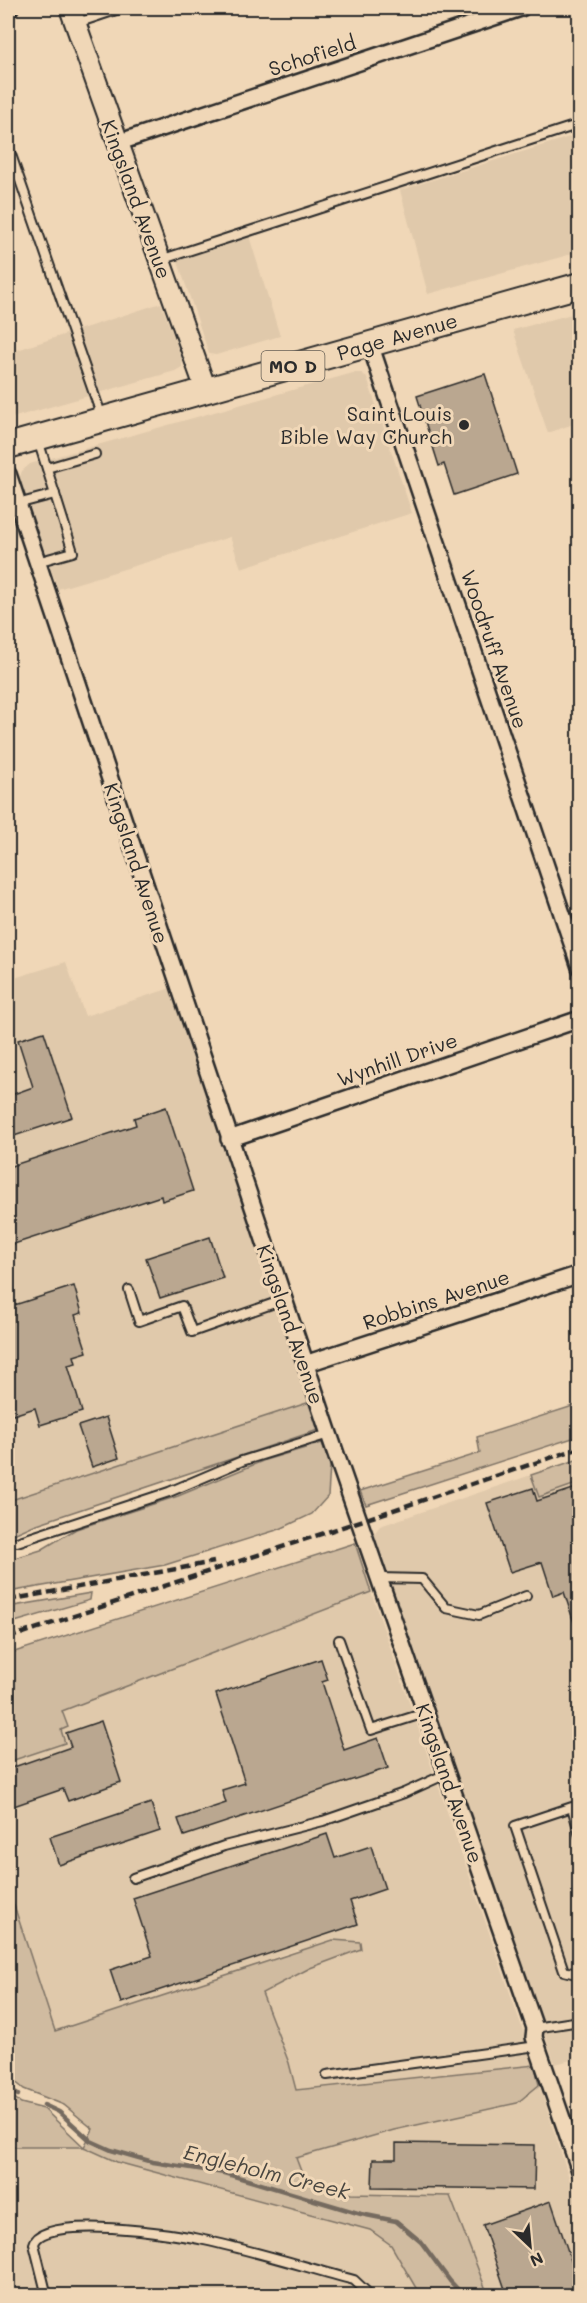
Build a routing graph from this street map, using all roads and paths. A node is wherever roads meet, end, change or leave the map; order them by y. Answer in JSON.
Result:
{"nodes":[{"id":1,"x":122,"y":8,"type":"edge"},
{"id":2,"x":521,"y":8,"type":"edge"},
{"id":3,"x":73,"y":16,"type":"edge"},
{"id":4,"x":579,"y":124,"type":"edge"},
{"id":5,"x":117,"y":143,"type":"junction"},
{"id":6,"x":8,"y":146,"type":"edge"},
{"id":7,"x":159,"y":260,"type":"junction"},
{"id":8,"x":579,"y":285,"type":"edge"},
{"id":9,"x":370,"y":344,"type":"junction"},
{"id":10,"x":206,"y":390,"type":"junction"},
{"id":11,"x":103,"y":419,"type":"junction"},
{"id":12,"x":37,"y":438,"type":"junction"},
{"id":13,"x":8,"y":446,"type":"edge"},
{"id":14,"x":94,"y":454,"type":"dead end"},
{"id":15,"x":47,"y":468,"type":"junction"},
{"id":16,"x":8,"y":474,"type":"edge"},
{"id":17,"x":55,"y":494,"type":"junction"},
{"id":18,"x":17,"y":504,"type":"junction"},
{"id":19,"x":37,"y":562,"type":"junction"},
{"id":20,"x":579,"y":966,"type":"edge"},
{"id":21,"x":579,"y":1018,"type":"edge"},
{"id":22,"x":229,"y":1138,"type":"junction"},
{"id":23,"x":579,"y":1274,"type":"edge"},
{"id":24,"x":129,"y":1290,"type":"dead end"},
{"id":25,"x":283,"y":1300,"type":"junction"},
{"id":26,"x":305,"y":1364,"type":"junction"},
{"id":27,"x":328,"y":1434,"type":"junction"},
{"id":28,"x":17,"y":1542,"type":"dead end"},
{"id":29,"x":378,"y":1578,"type":"junction"},
{"id":30,"x":526,"y":1596,"type":"dead end"},
{"id":31,"x":339,"y":1640,"type":"dead end"},
{"id":32,"x":425,"y":1713,"type":"junction"},
{"id":33,"x":446,"y":1774,"type":"junction"},
{"id":34,"x":579,"y":1836,"type":"edge"},
{"id":35,"x":134,"y":1878,"type":"dead end"},
{"id":36,"x":579,"y":1975,"type":"edge"},
{"id":37,"x":579,"y":2021,"type":"edge"},
{"id":38,"x":535,"y":2028,"type":"junction"},
{"id":39,"x":537,"y":2046,"type":"junction"},
{"id":40,"x":327,"y":2075,"type":"dead end"},
{"id":41,"x":579,"y":2171,"type":"edge"},
{"id":42,"x":47,"y":2295,"type":"edge"},
{"id":43,"x":371,"y":2295,"type":"edge"}],
"edges":[{"from":1,"to":3,"type":"lane"},
{"from":2,"to":5,"type":"street","name":"Schofield"},
{"from":3,"to":5,"type":"street","name":"Kingsland Avenue"},
{"from":4,"to":7,"type":"lane"},
{"from":5,"to":7,"type":"street","name":"Kingsland Avenue"},
{"from":6,"to":11,"type":"lane"},
{"from":7,"to":10,"type":"street","name":"Kingsland Avenue"},
{"from":8,"to":9,"type":"main road","name":"Page Avenue","number":"MO D"},
{"from":9,"to":10,"type":"main road","name":"Page Avenue","number":"MO D"},
{"from":9,"to":20,"type":"street","name":"Woodruff Avenue"},
{"from":10,"to":11,"type":"main road","name":"Page Avenue","number":"MO D"},
{"from":11,"to":12,"type":"main road","name":"Page Avenue","number":"MO D"},
{"from":12,"to":13,"type":"main road","name":"Page Avenue","number":"MO D"},
{"from":12,"to":15,"type":"lane"},
{"from":14,"to":15,"type":"lane"},
{"from":15,"to":17,"type":"lane"},
{"from":16,"to":18,"type":"street","name":"Kingsland Avenue"},
{"from":17,"to":18,"type":"lane"},
{"from":17,"to":19,"type":"lane"},
{"from":18,"to":19,"type":"street","name":"Kingsland Avenue"},
{"from":19,"to":22,"type":"street","name":"Kingsland Avenue"},
{"from":21,"to":22,"type":"street","name":"Wynhill Drive"},
{"from":22,"to":25,"type":"street","name":"Kingsland Avenue"},
{"from":23,"to":26,"type":"street","name":"Robbins Avenue"},
{"from":24,"to":25,"type":"lane"},
{"from":25,"to":26,"type":"street","name":"Kingsland Avenue"},
{"from":26,"to":27,"type":"street","name":"Kingsland Avenue"},
{"from":27,"to":28,"type":"lane"},
{"from":27,"to":29,"type":"street","name":"Kingsland Avenue"},
{"from":29,"to":30,"type":"lane"},
{"from":29,"to":32,"type":"street","name":"Kingsland Avenue"},
{"from":31,"to":32,"type":"lane"},
{"from":32,"to":33,"type":"street","name":"Kingsland Avenue"},
{"from":33,"to":35,"type":"lane"},
{"from":33,"to":38,"type":"street","name":"Kingsland Avenue"},
{"from":34,"to":36,"type":"lane"},
{"from":37,"to":38,"type":"lane"},
{"from":38,"to":39,"type":"street","name":"Kingsland Avenue"},
{"from":39,"to":40,"type":"lane"},
{"from":39,"to":41,"type":"street","name":"Kingsland Avenue"},
{"from":42,"to":43,"type":"lane"}]}
